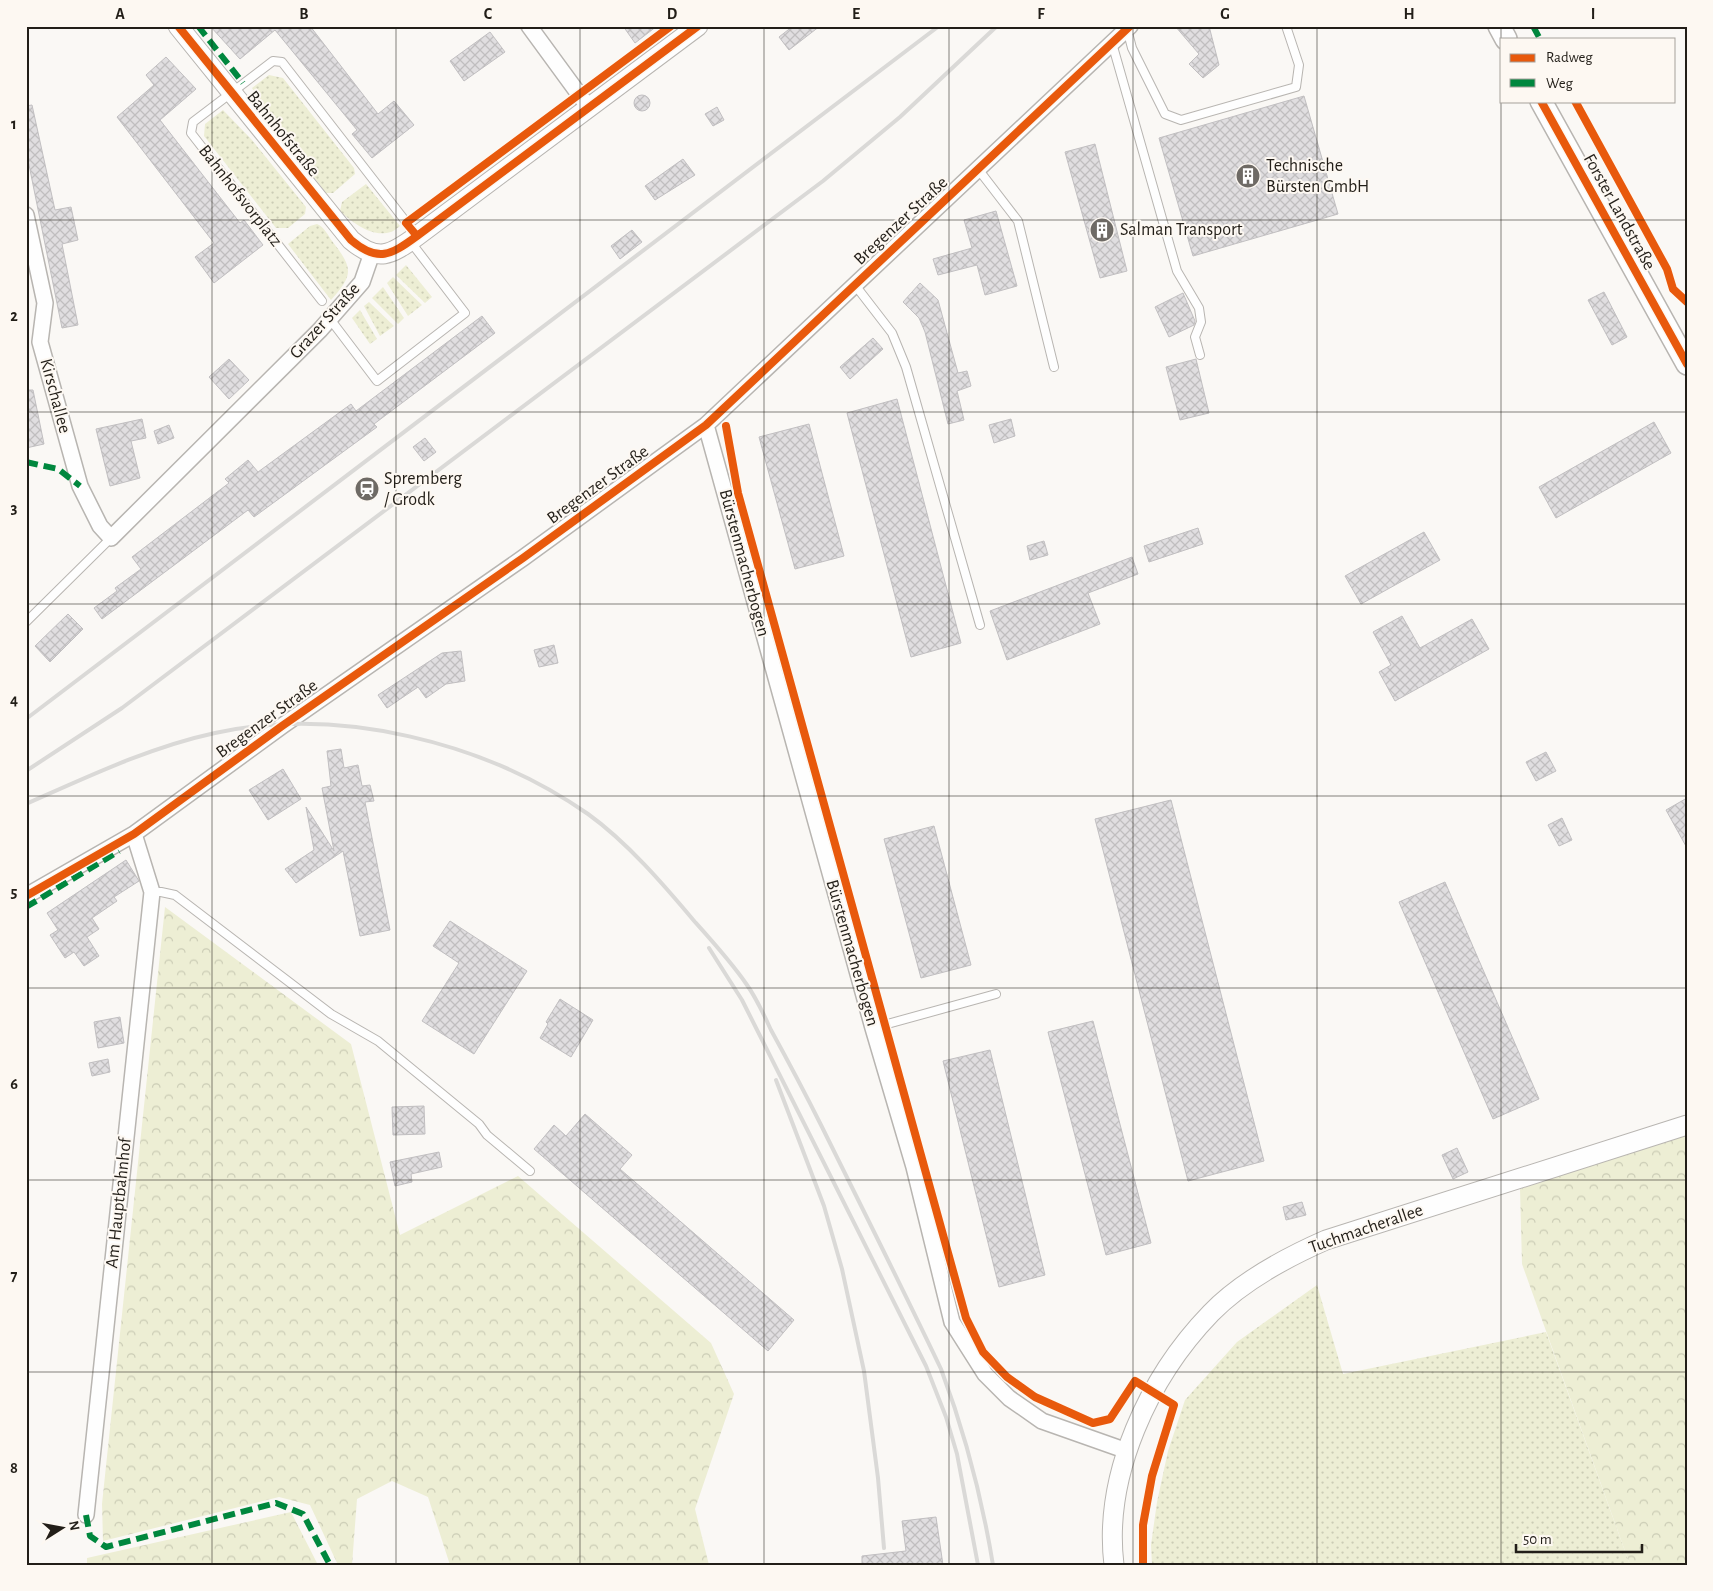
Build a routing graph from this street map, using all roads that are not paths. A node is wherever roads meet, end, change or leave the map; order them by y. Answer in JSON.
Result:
{"nodes":[{"id":1,"x":178,"y":26,"type":"edge"},
{"id":2,"x":529,"y":26,"type":"edge"},
{"id":3,"x":698,"y":26,"type":"edge"},
{"id":4,"x":1286,"y":26,"type":"edge"},
{"id":5,"x":1499,"y":26,"type":"edge"},
{"id":6,"x":1128,"y":28,"type":"edge"},
{"id":7,"x":1505,"y":38,"type":"edge"},
{"id":8,"x":1112,"y":43,"type":"junction"},
{"id":9,"x":230,"y":92,"type":"junction"},
{"id":10,"x":1541,"y":102,"type":"edge"},
{"id":11,"x":589,"y":108,"type":"junction"},
{"id":12,"x":978,"y":169,"type":"junction"},
{"id":13,"x":26,"y":215,"type":"edge"},
{"id":14,"x":411,"y":234,"type":"junction"},
{"id":15,"x":372,"y":253,"type":"junction"},
{"id":16,"x":855,"y":285,"type":"junction"},
{"id":17,"x":322,"y":301,"type":"dead end"},
{"id":18,"x":330,"y":320,"type":"junction"},
{"id":19,"x":1200,"y":355,"type":"dead end"},
{"id":20,"x":1687,"y":364,"type":"edge"},
{"id":21,"x":1054,"y":367,"type":"dead end"},
{"id":22,"x":706,"y":425,"type":"junction"},
{"id":23,"x":112,"y":538,"type":"junction"},
{"id":24,"x":26,"y":622,"type":"edge"},
{"id":25,"x":980,"y":625,"type":"dead end"},
{"id":26,"x":134,"y":834,"type":"junction"},
{"id":27,"x":152,"y":892,"type":"junction"},
{"id":28,"x":26,"y":896,"type":"edge"},
{"id":29,"x":996,"y":994,"type":"dead end"},
{"id":30,"x":873,"y":1028,"type":"junction"},
{"id":31,"x":1687,"y":1125,"type":"edge"},
{"id":32,"x":530,"y":1170,"type":"dead end"},
{"id":33,"x":1127,"y":1451,"type":"junction"},
{"id":34,"x":86,"y":1514,"type":"dead end"},
{"id":35,"x":1114,"y":1565,"type":"edge"}],
"edges":[{"from":1,"to":9,"type":"street","name":"Bahnhofstraße"},
{"from":2,"to":11,"type":"street"},
{"from":3,"to":11,"type":"street"},
{"from":4,"to":6,"type":"lane"},
{"from":5,"to":7,"type":"main road"},
{"from":6,"to":8,"type":"street","name":"Bregenzer Straße"},
{"from":8,"to":12,"type":"street","name":"Bregenzer Straße"},
{"from":8,"to":19,"type":"lane"},
{"from":9,"to":14,"type":"lane","name":"Bahnhofsvorplatz"},
{"from":9,"to":15,"type":"street","name":"Bahnhofstraße"},
{"from":9,"to":17,"type":"lane","name":"Bahnhofsvorplatz"},
{"from":10,"to":20,"type":"main road","name":"Forster Landstraße"},
{"from":11,"to":14,"type":"street"},
{"from":12,"to":16,"type":"street","name":"Bregenzer Straße"},
{"from":12,"to":21,"type":"lane"},
{"from":13,"to":23,"type":"street","name":"Kirschallee"},
{"from":14,"to":15,"type":"street"},
{"from":14,"to":18,"type":"lane","name":"Bahnhofsvorplatz"},
{"from":15,"to":18,"type":"street","name":"Grazer Straße"},
{"from":16,"to":22,"type":"street","name":"Bregenzer Straße"},
{"from":16,"to":25,"type":"lane"},
{"from":18,"to":23,"type":"street","name":"Grazer Straße"},
{"from":22,"to":26,"type":"street","name":"Bregenzer Straße"},
{"from":22,"to":30,"type":"street","name":"Bürstenmacherbogen"},
{"from":23,"to":24,"type":"lane"},
{"from":26,"to":27,"type":"street","name":"Am Hauptbahnhof"},
{"from":26,"to":28,"type":"street","name":"Bregenzer Straße"},
{"from":27,"to":32,"type":"lane"},
{"from":27,"to":34,"type":"street","name":"Am Hauptbahnhof"},
{"from":29,"to":30,"type":"lane"},
{"from":30,"to":33,"type":"street","name":"Bürstenmacherbogen"},
{"from":31,"to":33,"type":"street","name":"Tuchmacherallee"},
{"from":33,"to":35,"type":"street","name":"Tuchmacherallee"}]}
